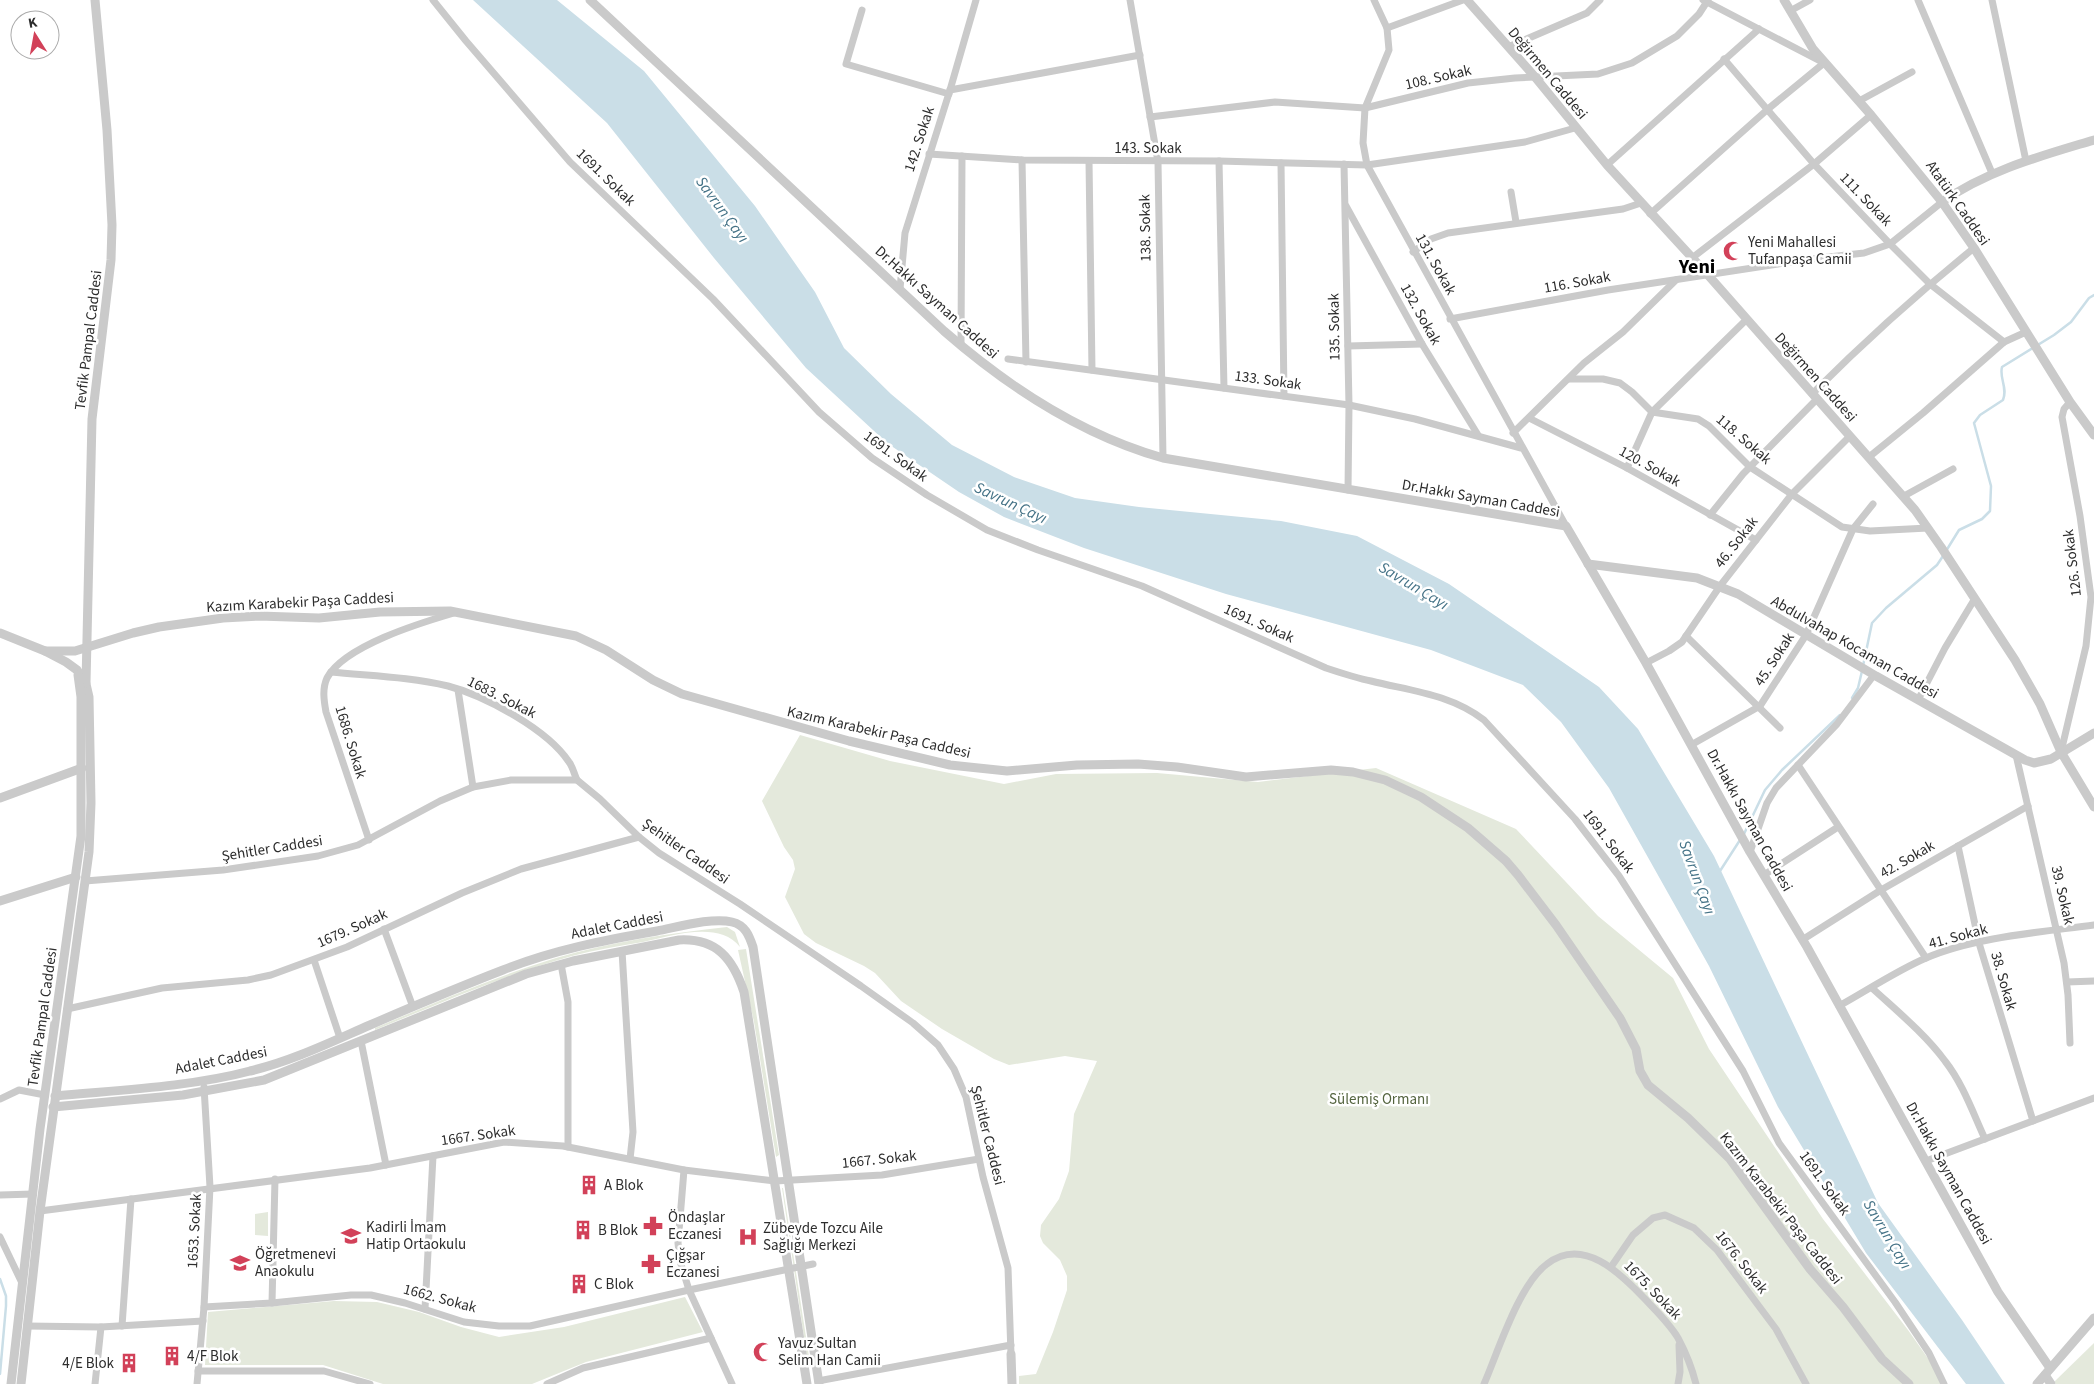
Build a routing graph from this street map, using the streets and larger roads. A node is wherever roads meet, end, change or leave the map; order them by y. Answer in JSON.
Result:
{"nodes":[{"id":1,"x":95,"y":0,"type":"edge"},
{"id":2,"x":433,"y":0,"type":"edge"},
{"id":3,"x":590,"y":0,"type":"edge"},
{"id":4,"x":976,"y":0,"type":"edge"},
{"id":5,"x":1130,"y":0,"type":"edge"},
{"id":6,"x":1374,"y":0,"type":"edge"},
{"id":7,"x":1465,"y":0,"type":"edge"},
{"id":8,"x":1600,"y":0,"type":"edge"},
{"id":9,"x":1784,"y":0,"type":"edge"},
{"id":10,"x":1810,"y":0,"type":"edge"},
{"id":11,"x":1918,"y":0,"type":"edge"},
{"id":12,"x":1992,"y":0,"type":"edge"},
{"id":13,"x":1706,"y":1,"type":"edge"},
{"id":14,"x":862,"y":10,"type":"dead end"},
{"id":15,"x":1790,"y":11,"type":"junction"},
{"id":16,"x":1387,"y":28,"type":"junction"},
{"id":17,"x":1759,"y":29,"type":"junction"},
{"id":18,"x":1508,"y":47,"type":"junction"},
{"id":19,"x":1140,"y":55,"type":"junction"},
{"id":20,"x":1724,"y":59,"type":"junction"},
{"id":21,"x":1824,"y":63,"type":"junction"},
{"id":22,"x":1912,"y":72,"type":"dead end"},
{"id":23,"x":1536,"y":77,"type":"junction"},
{"id":24,"x":950,"y":92,"type":"junction"},
{"id":25,"x":1858,"y":101,"type":"junction"},
{"id":26,"x":1365,"y":108,"type":"junction"},
{"id":27,"x":1768,"y":109,"type":"junction"},
{"id":28,"x":1871,"y":114,"type":"junction"},
{"id":29,"x":1150,"y":117,"type":"junction"},
{"id":30,"x":1575,"y":128,"type":"junction"},
{"id":31,"x":2094,"y":140,"type":"edge"},
{"id":32,"x":929,"y":154,"type":"junction"},
{"id":33,"x":962,"y":156,"type":"junction"},
{"id":34,"x":1022,"y":160,"type":"junction"},
{"id":35,"x":1090,"y":161,"type":"junction"},
{"id":36,"x":1219,"y":161,"type":"junction"},
{"id":37,"x":2026,"y":161,"type":"junction"},
{"id":38,"x":1158,"y":162,"type":"junction"},
{"id":39,"x":1281,"y":163,"type":"junction"},
{"id":40,"x":1344,"y":164,"type":"junction"},
{"id":41,"x":1607,"y":164,"type":"junction"},
{"id":42,"x":1814,"y":164,"type":"junction"},
{"id":43,"x":1367,"y":165,"type":"junction"},
{"id":44,"x":1992,"y":173,"type":"junction"},
{"id":45,"x":1511,"y":192,"type":"dead end"},
{"id":46,"x":1942,"y":202,"type":"junction"},
{"id":47,"x":1641,"y":203,"type":"junction"},
{"id":48,"x":1345,"y":204,"type":"junction"},
{"id":49,"x":1650,"y":214,"type":"junction"},
{"id":50,"x":1516,"y":222,"type":"junction"},
{"id":51,"x":1890,"y":244,"type":"junction"},
{"id":52,"x":1974,"y":248,"type":"junction"},
{"id":53,"x":1413,"y":252,"type":"junction"},
{"id":54,"x":1692,"y":258,"type":"junction"},
{"id":55,"x":1708,"y":275,"type":"junction"},
{"id":56,"x":1676,"y":280,"type":"junction"},
{"id":57,"x":1930,"y":284,"type":"junction"},
{"id":58,"x":900,"y":289,"type":"junction"},
{"id":59,"x":1450,"y":319,"type":"junction"},
{"id":60,"x":1746,"y":320,"type":"junction"},
{"id":61,"x":2026,"y":332,"type":"junction"},
{"id":62,"x":2004,"y":342,"type":"junction"},
{"id":63,"x":1422,"y":344,"type":"junction"},
{"id":64,"x":961,"y":346,"type":"junction"},
{"id":65,"x":1348,"y":346,"type":"junction"},
{"id":66,"x":1008,"y":358,"type":"dead end"},
{"id":67,"x":1026,"y":362,"type":"junction"},
{"id":68,"x":1092,"y":370,"type":"junction"},
{"id":69,"x":1569,"y":379,"type":"junction"},
{"id":70,"x":1162,"y":380,"type":"junction"},
{"id":71,"x":1224,"y":388,"type":"junction"},
{"id":72,"x":1284,"y":396,"type":"junction"},
{"id":73,"x":1814,"y":396,"type":"junction"},
{"id":74,"x":2070,"y":402,"type":"junction"},
{"id":75,"x":1349,"y":405,"type":"junction"},
{"id":76,"x":1652,"y":412,"type":"junction"},
{"id":77,"x":1529,"y":418,"type":"junction"},
{"id":78,"x":2092,"y":430,"type":"edge"},
{"id":79,"x":1513,"y":433,"type":"junction"},
{"id":80,"x":1478,"y":435,"type":"junction"},
{"id":81,"x":1850,"y":436,"type":"junction"},
{"id":82,"x":1521,"y":448,"type":"junction"},
{"id":83,"x":1163,"y":458,"type":"junction"},
{"id":84,"x":1869,"y":458,"type":"junction"},
{"id":85,"x":1750,"y":466,"type":"junction"},
{"id":86,"x":1627,"y":468,"type":"junction"},
{"id":87,"x":1953,"y":469,"type":"dead end"},
{"id":88,"x":1348,"y":490,"type":"junction"},
{"id":89,"x":1792,"y":494,"type":"junction"},
{"id":90,"x":1904,"y":496,"type":"junction"},
{"id":91,"x":1873,"y":504,"type":"dead end"},
{"id":92,"x":1710,"y":515,"type":"junction"},
{"id":93,"x":1566,"y":526,"type":"junction"},
{"id":94,"x":1928,"y":528,"type":"junction"},
{"id":95,"x":1853,"y":529,"type":"junction"},
{"id":96,"x":1756,"y":540,"type":"junction"},
{"id":97,"x":1588,"y":564,"type":"junction"},
{"id":98,"x":1720,"y":586,"type":"junction"},
{"id":99,"x":1974,"y":600,"type":"junction"},
{"id":100,"x":458,"y":612,"type":"junction"},
{"id":101,"x":0,"y":633,"type":"edge"},
{"id":102,"x":1806,"y":635,"type":"junction"},
{"id":103,"x":1686,"y":636,"type":"junction"},
{"id":104,"x":87,"y":649,"type":"junction"},
{"id":105,"x":45,"y":651,"type":"junction"},
{"id":106,"x":1646,"y":663,"type":"junction"},
{"id":107,"x":77,"y":670,"type":"junction"},
{"id":108,"x":331,"y":672,"type":"junction"},
{"id":109,"x":1874,"y":675,"type":"junction"},
{"id":110,"x":86,"y":684,"type":"junction"},
{"id":111,"x":458,"y":690,"type":"junction"},
{"id":112,"x":1918,"y":700,"type":"junction"},
{"id":113,"x":1760,"y":706,"type":"junction"},
{"id":114,"x":1780,"y":728,"type":"dead end"},
{"id":115,"x":2094,"y":733,"type":"edge"},
{"id":116,"x":1691,"y":744,"type":"junction"},
{"id":117,"x":2061,"y":752,"type":"junction"},
{"id":118,"x":2016,"y":755,"type":"junction"},
{"id":119,"x":1798,"y":765,"type":"junction"},
{"id":120,"x":82,"y":768,"type":"junction"},
{"id":121,"x":577,"y":780,"type":"junction"},
{"id":122,"x":473,"y":787,"type":"junction"},
{"id":123,"x":0,"y":798,"type":"edge"},
{"id":124,"x":2028,"y":806,"type":"junction"},
{"id":125,"x":2094,"y":807,"type":"edge"},
{"id":126,"x":1838,"y":826,"type":"junction"},
{"id":127,"x":640,"y":838,"type":"junction"},
{"id":128,"x":368,"y":840,"type":"junction"},
{"id":129,"x":1958,"y":846,"type":"junction"},
{"id":130,"x":1750,"y":852,"type":"junction"},
{"id":131,"x":1764,"y":875,"type":"junction"},
{"id":132,"x":76,"y":877,"type":"junction"},
{"id":133,"x":85,"y":881,"type":"junction"},
{"id":134,"x":1881,"y":890,"type":"junction"},
{"id":135,"x":0,"y":900,"type":"edge"},
{"id":136,"x":2094,"y":924,"type":"edge"},
{"id":137,"x":384,"y":929,"type":"junction"},
{"id":138,"x":2058,"y":929,"type":"junction"},
{"id":139,"x":1802,"y":940,"type":"junction"},
{"id":140,"x":1979,"y":943,"type":"junction"},
{"id":141,"x":622,"y":951,"type":"junction"},
{"id":142,"x":1926,"y":958,"type":"junction"},
{"id":143,"x":314,"y":960,"type":"junction"},
{"id":144,"x":561,"y":964,"type":"junction"},
{"id":145,"x":2094,"y":981,"type":"edge"},
{"id":146,"x":2067,"y":982,"type":"junction"},
{"id":147,"x":1872,"y":988,"type":"junction"},
{"id":148,"x":1839,"y":1006,"type":"junction"},
{"id":149,"x":413,"y":1007,"type":"junction"},
{"id":150,"x":67,"y":1009,"type":"junction"},
{"id":151,"x":340,"y":1038,"type":"junction"},
{"id":152,"x":361,"y":1041,"type":"junction"},
{"id":153,"x":2070,"y":1043,"type":"dead end"},
{"id":154,"x":204,"y":1080,"type":"junction"},
{"id":155,"x":205,"y":1092,"type":"junction"},
{"id":156,"x":45,"y":1095,"type":"junction"},
{"id":157,"x":55,"y":1096,"type":"junction"},
{"id":158,"x":2094,"y":1098,"type":"edge"},
{"id":159,"x":0,"y":1099,"type":"edge"},
{"id":160,"x":54,"y":1107,"type":"junction"},
{"id":161,"x":2033,"y":1121,"type":"junction"},
{"id":162,"x":1985,"y":1139,"type":"junction"},
{"id":163,"x":568,"y":1147,"type":"junction"},
{"id":164,"x":433,"y":1156,"type":"junction"},
{"id":165,"x":630,"y":1159,"type":"junction"},
{"id":166,"x":979,"y":1159,"type":"junction"},
{"id":167,"x":1926,"y":1161,"type":"junction"},
{"id":168,"x":386,"y":1165,"type":"junction"},
{"id":169,"x":684,"y":1170,"type":"junction"},
{"id":170,"x":275,"y":1179,"type":"junction"},
{"id":171,"x":774,"y":1181,"type":"junction"},
{"id":172,"x":787,"y":1181,"type":"junction"},
{"id":173,"x":210,"y":1188,"type":"junction"},
{"id":174,"x":34,"y":1194,"type":"junction"},
{"id":175,"x":0,"y":1195,"type":"edge"},
{"id":176,"x":130,"y":1199,"type":"junction"},
{"id":177,"x":40,"y":1210,"type":"junction"},
{"id":178,"x":0,"y":1237,"type":"edge"},
{"id":179,"x":813,"y":1264,"type":"dead end"},
{"id":180,"x":801,"y":1267,"type":"junction"},
{"id":181,"x":1611,"y":1267,"type":"junction"},
{"id":182,"x":789,"y":1269,"type":"junction"},
{"id":183,"x":22,"y":1283,"type":"junction"},
{"id":184,"x":689,"y":1290,"type":"junction"},
{"id":185,"x":272,"y":1303,"type":"junction"},
{"id":186,"x":204,"y":1307,"type":"junction"},
{"id":187,"x":425,"y":1309,"type":"junction"},
{"id":188,"x":2094,"y":1318,"type":"edge"},
{"id":189,"x":203,"y":1321,"type":"junction"},
{"id":190,"x":27,"y":1326,"type":"junction"},
{"id":191,"x":122,"y":1326,"type":"junction"},
{"id":192,"x":101,"y":1327,"type":"junction"},
{"id":193,"x":711,"y":1338,"type":"junction"},
{"id":194,"x":1678,"y":1339,"type":"junction"},
{"id":195,"x":1011,"y":1350,"type":"junction"},
{"id":196,"x":198,"y":1371,"type":"junction"},
{"id":197,"x":2043,"y":1377,"type":"edge"},
{"id":198,"x":819,"y":1382,"type":"edge"},
{"id":199,"x":11,"y":1384,"type":"edge"},
{"id":200,"x":21,"y":1384,"type":"edge"},
{"id":201,"x":95,"y":1384,"type":"edge"},
{"id":202,"x":197,"y":1384,"type":"edge"},
{"id":203,"x":370,"y":1384,"type":"edge"},
{"id":204,"x":547,"y":1384,"type":"edge"},
{"id":205,"x":732,"y":1384,"type":"edge"},
{"id":206,"x":807,"y":1384,"type":"edge"},
{"id":207,"x":1012,"y":1384,"type":"edge"},
{"id":208,"x":1484,"y":1384,"type":"edge"},
{"id":209,"x":1678,"y":1384,"type":"edge"},
{"id":210,"x":1696,"y":1384,"type":"edge"},
{"id":211,"x":1806,"y":1384,"type":"edge"},
{"id":212,"x":1909,"y":1384,"type":"edge"},
{"id":213,"x":1944,"y":1384,"type":"edge"},
{"id":214,"x":2051,"y":1384,"type":"edge"}],
"edges":[{"from":1,"to":104,"type":"street","name":"Tevfik Pampal Caddesi"},
{"from":2,"to":213,"type":"street","name":"1691. Sokak"},
{"from":3,"to":58,"type":"street","name":"Dr.Hakkı Sayman Caddesi"},
{"from":4,"to":24,"type":"street","name":"142. Sokak"},
{"from":5,"to":19,"type":"street","name":"138. Sokak"},
{"from":6,"to":16,"type":"street","name":"131. Sokak"},
{"from":7,"to":16,"type":"street"},
{"from":7,"to":18,"type":"street","name":"Değirmen Caddesi"},
{"from":8,"to":18,"type":"street"},
{"from":9,"to":15,"type":"street","name":"Atatürk Caddesi"},
{"from":10,"to":15,"type":"street"},
{"from":11,"to":44,"type":"street"},
{"from":12,"to":37,"type":"street"},
{"from":13,"to":17,"type":"street"},
{"from":13,"to":23,"type":"street","name":"108. Sokak"},
{"from":14,"to":24,"type":"street"},
{"from":15,"to":21,"type":"street","name":"Atatürk Caddesi"},
{"from":16,"to":26,"type":"street","name":"131. Sokak"},
{"from":17,"to":20,"type":"street"},
{"from":17,"to":21,"type":"street"},
{"from":18,"to":23,"type":"street","name":"Değirmen Caddesi"},
{"from":19,"to":24,"type":"street"},
{"from":19,"to":29,"type":"street","name":"138. Sokak"},
{"from":20,"to":27,"type":"street","name":"111. Sokak"},
{"from":20,"to":41,"type":"street"},
{"from":21,"to":25,"type":"street","name":"Atatürk Caddesi"},
{"from":21,"to":27,"type":"street"},
{"from":22,"to":25,"type":"street"},
{"from":23,"to":26,"type":"street","name":"108. Sokak"},
{"from":23,"to":30,"type":"street","name":"Değirmen Caddesi"},
{"from":24,"to":32,"type":"street","name":"142. Sokak"},
{"from":25,"to":28,"type":"street","name":"Atatürk Caddesi"},
{"from":26,"to":29,"type":"street","name":"108. Sokak"},
{"from":26,"to":43,"type":"street","name":"131. Sokak"},
{"from":27,"to":42,"type":"street","name":"111. Sokak"},
{"from":27,"to":49,"type":"street"},
{"from":28,"to":42,"type":"street"},
{"from":28,"to":46,"type":"street","name":"Atatürk Caddesi"},
{"from":29,"to":38,"type":"street","name":"138. Sokak"},
{"from":30,"to":41,"type":"street","name":"Değirmen Caddesi"},
{"from":30,"to":43,"type":"street","name":"143. Sokak"},
{"from":31,"to":37,"type":"street"},
{"from":32,"to":33,"type":"street","name":"143. Sokak"},
{"from":32,"to":58,"type":"street","name":"142. Sokak"},
{"from":33,"to":34,"type":"street","name":"143. Sokak"},
{"from":33,"to":64,"type":"street"},
{"from":34,"to":35,"type":"street","name":"143. Sokak"},
{"from":34,"to":67,"type":"street"},
{"from":35,"to":38,"type":"street","name":"143. Sokak"},
{"from":35,"to":68,"type":"street"},
{"from":36,"to":38,"type":"street","name":"143. Sokak"},
{"from":36,"to":39,"type":"street","name":"143. Sokak"},
{"from":36,"to":71,"type":"street"},
{"from":37,"to":44,"type":"street"},
{"from":38,"to":70,"type":"street","name":"138. Sokak"},
{"from":39,"to":40,"type":"street","name":"143. Sokak"},
{"from":39,"to":72,"type":"street"},
{"from":40,"to":43,"type":"street","name":"143. Sokak"},
{"from":40,"to":48,"type":"street","name":"135. Sokak"},
{"from":41,"to":47,"type":"street","name":"Değirmen Caddesi"},
{"from":42,"to":51,"type":"street","name":"111. Sokak"},
{"from":42,"to":54,"type":"street"},
{"from":43,"to":53,"type":"street","name":"131. Sokak"},
{"from":44,"to":46,"type":"street"},
{"from":45,"to":50,"type":"street"},
{"from":46,"to":51,"type":"street","name":"116. Sokak"},
{"from":46,"to":52,"type":"street","name":"Atatürk Caddesi"},
{"from":47,"to":49,"type":"street","name":"Değirmen Caddesi"},
{"from":47,"to":50,"type":"street"},
{"from":48,"to":63,"type":"street","name":"132. Sokak"},
{"from":48,"to":65,"type":"street","name":"135. Sokak"},
{"from":49,"to":54,"type":"street","name":"Değirmen Caddesi"},
{"from":50,"to":53,"type":"street"},
{"from":51,"to":55,"type":"street","name":"116. Sokak"},
{"from":51,"to":57,"type":"street","name":"111. Sokak"},
{"from":52,"to":57,"type":"street"},
{"from":52,"to":61,"type":"street","name":"Atatürk Caddesi"},
{"from":53,"to":59,"type":"street","name":"131. Sokak"},
{"from":54,"to":55,"type":"street","name":"Değirmen Caddesi"},
{"from":55,"to":56,"type":"street","name":"116. Sokak"},
{"from":55,"to":60,"type":"street","name":"Değirmen Caddesi"},
{"from":56,"to":59,"type":"street","name":"116. Sokak"},
{"from":56,"to":69,"type":"street"},
{"from":57,"to":62,"type":"street","name":"111. Sokak"},
{"from":57,"to":73,"type":"street"},
{"from":58,"to":64,"type":"street","name":"Dr.Hakkı Sayman Caddesi"},
{"from":59,"to":79,"type":"street","name":"131. Sokak"},
{"from":60,"to":73,"type":"street","name":"Değirmen Caddesi"},
{"from":60,"to":76,"type":"street"},
{"from":61,"to":62,"type":"street"},
{"from":61,"to":74,"type":"street","name":"Atatürk Caddesi"},
{"from":62,"to":84,"type":"street"},
{"from":63,"to":65,"type":"street"},
{"from":63,"to":80,"type":"street","name":"132. Sokak"},
{"from":64,"to":83,"type":"street","name":"Dr.Hakkı Sayman Caddesi"},
{"from":65,"to":75,"type":"street","name":"135. Sokak"},
{"from":66,"to":67,"type":"street","name":"133. Sokak"},
{"from":67,"to":68,"type":"street","name":"133. Sokak"},
{"from":68,"to":70,"type":"street","name":"133. Sokak"},
{"from":69,"to":76,"type":"street"},
{"from":69,"to":77,"type":"street"},
{"from":70,"to":71,"type":"street","name":"133. Sokak"},
{"from":70,"to":83,"type":"street","name":"138. Sokak"},
{"from":71,"to":72,"type":"street","name":"133. Sokak"},
{"from":72,"to":75,"type":"street","name":"133. Sokak"},
{"from":73,"to":81,"type":"street","name":"Değirmen Caddesi"},
{"from":73,"to":85,"type":"street"},
{"from":74,"to":78,"type":"street","name":"Atatürk Caddesi"},
{"from":74,"to":117,"type":"street","name":"126. Sokak"},
{"from":75,"to":80,"type":"street","name":"133. Sokak"},
{"from":75,"to":88,"type":"street","name":"135. Sokak"},
{"from":76,"to":85,"type":"street","name":"118. Sokak"},
{"from":76,"to":86,"type":"street"},
{"from":77,"to":79,"type":"street"},
{"from":77,"to":86,"type":"street","name":"120. Sokak"},
{"from":79,"to":82,"type":"street","name":"131. Sokak"},
{"from":80,"to":82,"type":"street","name":"133. Sokak"},
{"from":81,"to":84,"type":"street","name":"Değirmen Caddesi"},
{"from":81,"to":89,"type":"street","name":"46. Sokak"},
{"from":82,"to":93,"type":"street","name":"131. Sokak"},
{"from":83,"to":88,"type":"street","name":"Dr.Hakkı Sayman Caddesi"},
{"from":84,"to":90,"type":"street","name":"Değirmen Caddesi"},
{"from":85,"to":89,"type":"street","name":"118. Sokak"},
{"from":85,"to":92,"type":"street"},
{"from":86,"to":92,"type":"street","name":"120. Sokak"},
{"from":87,"to":90,"type":"street"},
{"from":88,"to":93,"type":"street","name":"Dr.Hakkı Sayman Caddesi"},
{"from":89,"to":95,"type":"street","name":"118. Sokak"},
{"from":89,"to":96,"type":"street","name":"46. Sokak"},
{"from":90,"to":94,"type":"street","name":"Değirmen Caddesi"},
{"from":91,"to":95,"type":"street","name":"45. Sokak"},
{"from":92,"to":96,"type":"street","name":"120. Sokak"},
{"from":93,"to":97,"type":"street","name":"Dr.Hakkı Sayman Caddesi"},
{"from":94,"to":95,"type":"street","name":"118. Sokak"},
{"from":94,"to":99,"type":"street","name":"Değirmen Caddesi"},
{"from":95,"to":102,"type":"street","name":"45. Sokak"},
{"from":96,"to":98,"type":"street","name":"46. Sokak"},
{"from":97,"to":98,"type":"street","name":"Abdulvahap Kocaman Caddesi"},
{"from":97,"to":106,"type":"street","name":"Dr.Hakkı Sayman Caddesi"},
{"from":98,"to":102,"type":"street","name":"Abdulvahap Kocaman Caddesi"},
{"from":98,"to":103,"type":"street","name":"46. Sokak"},
{"from":99,"to":112,"type":"street"},
{"from":99,"to":117,"type":"street","name":"Değirmen Caddesi"},
{"from":100,"to":104,"type":"street","name":"Kazım Karabekir Paşa Caddesi"},
{"from":100,"to":108,"type":"street"},
{"from":100,"to":212,"type":"street","name":"Kazım Karabekir Paşa Caddesi"},
{"from":101,"to":105,"type":"street"},
{"from":102,"to":109,"type":"street","name":"Abdulvahap Kocaman Caddesi"},
{"from":102,"to":113,"type":"street","name":"45. Sokak"},
{"from":103,"to":106,"type":"street","name":"46. Sokak"},
{"from":103,"to":113,"type":"street"},
{"from":104,"to":105,"type":"street","name":"Kazım Karabekir Paşa Caddesi"},
{"from":104,"to":110,"type":"street","name":"Tevfik Pampal Caddesi"},
{"from":105,"to":107,"type":"street"},
{"from":106,"to":116,"type":"street","name":"Dr.Hakkı Sayman Caddesi"},
{"from":107,"to":110,"type":"street","name":"Tevfik Pampal Caddesi"},
{"from":107,"to":120,"type":"street","name":"Tevfik Pampal Caddesi"},
{"from":108,"to":111,"type":"street","name":"1683. Sokak"},
{"from":108,"to":128,"type":"street","name":"1686. Sokak"},
{"from":109,"to":112,"type":"street","name":"Abdulvahap Kocaman Caddesi"},
{"from":109,"to":119,"type":"street"},
{"from":110,"to":133,"type":"street","name":"Tevfik Pampal Caddesi"},
{"from":111,"to":121,"type":"street","name":"1683. Sokak"},
{"from":111,"to":122,"type":"street"},
{"from":112,"to":118,"type":"street","name":"Abdulvahap Kocaman Caddesi"},
{"from":113,"to":114,"type":"street"},
{"from":113,"to":116,"type":"street","name":"45. Sokak"},
{"from":115,"to":117,"type":"street","name":"Abdulvahap Kocaman Caddesi"},
{"from":116,"to":130,"type":"street","name":"Dr.Hakkı Sayman Caddesi"},
{"from":117,"to":118,"type":"street","name":"Abdulvahap Kocaman Caddesi"},
{"from":117,"to":125,"type":"street","name":"Değirmen Caddesi"},
{"from":118,"to":124,"type":"street","name":"39. Sokak"},
{"from":119,"to":126,"type":"street"},
{"from":119,"to":130,"type":"street"},
{"from":120,"to":123,"type":"street"},
{"from":120,"to":132,"type":"street","name":"Tevfik Pampal Caddesi"},
{"from":121,"to":122,"type":"street","name":"Şehitler Caddesi"},
{"from":121,"to":127,"type":"street","name":"Şehitler Caddesi"},
{"from":122,"to":128,"type":"street","name":"Şehitler Caddesi"},
{"from":124,"to":129,"type":"street","name":"42. Sokak"},
{"from":124,"to":138,"type":"street","name":"39. Sokak"},
{"from":126,"to":131,"type":"street"},
{"from":126,"to":134,"type":"street"},
{"from":127,"to":137,"type":"street","name":"1679. Sokak"},
{"from":127,"to":166,"type":"street","name":"Şehitler Caddesi"},
{"from":128,"to":133,"type":"street","name":"Şehitler Caddesi"},
{"from":129,"to":134,"type":"street","name":"42. Sokak"},
{"from":129,"to":140,"type":"street","name":"38. Sokak"},
{"from":130,"to":131,"type":"street","name":"Dr.Hakkı Sayman Caddesi"},
{"from":131,"to":139,"type":"street","name":"Dr.Hakkı Sayman Caddesi"},
{"from":132,"to":135,"type":"street"},
{"from":132,"to":156,"type":"street","name":"Tevfik Pampal Caddesi"},
{"from":133,"to":150,"type":"street","name":"Tevfik Pampal Caddesi"},
{"from":134,"to":139,"type":"street","name":"42. Sokak"},
{"from":134,"to":142,"type":"street"},
{"from":136,"to":138,"type":"street","name":"41. Sokak"},
{"from":137,"to":143,"type":"street","name":"1679. Sokak"},
{"from":137,"to":149,"type":"street"},
{"from":138,"to":140,"type":"street","name":"41. Sokak"},
{"from":138,"to":146,"type":"street","name":"39. Sokak"},
{"from":139,"to":148,"type":"street","name":"Dr.Hakkı Sayman Caddesi"},
{"from":140,"to":142,"type":"street","name":"41. Sokak"},
{"from":140,"to":161,"type":"street","name":"38. Sokak"},
{"from":141,"to":144,"type":"street"},
{"from":141,"to":165,"type":"street"},
{"from":141,"to":171,"type":"street"},
{"from":142,"to":147,"type":"street","name":"41. Sokak"},
{"from":143,"to":150,"type":"street","name":"1679. Sokak"},
{"from":143,"to":151,"type":"street"},
{"from":144,"to":152,"type":"street"},
{"from":144,"to":163,"type":"street"},
{"from":145,"to":146,"type":"street"},
{"from":146,"to":153,"type":"street","name":"39. Sokak"},
{"from":147,"to":148,"type":"street","name":"41. Sokak"},
{"from":147,"to":162,"type":"street"},
{"from":148,"to":167,"type":"street","name":"Dr.Hakkı Sayman Caddesi"},
{"from":149,"to":151,"type":"street","name":"Adalet Caddesi"},
{"from":149,"to":172,"type":"street","name":"Adalet Caddesi"},
{"from":150,"to":157,"type":"street","name":"Tevfik Pampal Caddesi"},
{"from":151,"to":154,"type":"street","name":"Adalet Caddesi"},
{"from":152,"to":155,"type":"street"},
{"from":152,"to":168,"type":"street"},
{"from":154,"to":155,"type":"street","name":"1653. Sokak"},
{"from":154,"to":157,"type":"street","name":"Adalet Caddesi"},
{"from":155,"to":160,"type":"street"},
{"from":155,"to":173,"type":"street","name":"1653. Sokak"},
{"from":156,"to":159,"type":"street"},
{"from":156,"to":174,"type":"street","name":"Tevfik Pampal Caddesi"},
{"from":157,"to":160,"type":"street","name":"Tevfik Pampal Caddesi"},
{"from":158,"to":161,"type":"street"},
{"from":160,"to":177,"type":"street","name":"Tevfik Pampal Caddesi"},
{"from":161,"to":162,"type":"street"},
{"from":162,"to":167,"type":"street"},
{"from":163,"to":164,"type":"street","name":"1667. Sokak"},
{"from":163,"to":165,"type":"street","name":"1667. Sokak"},
{"from":164,"to":168,"type":"street","name":"1667. Sokak"},
{"from":164,"to":187,"type":"street"},
{"from":165,"to":169,"type":"street","name":"1667. Sokak"},
{"from":166,"to":172,"type":"street","name":"1667. Sokak"},
{"from":166,"to":195,"type":"street","name":"Şehitler Caddesi"},
{"from":167,"to":197,"type":"street","name":"Dr.Hakkı Sayman Caddesi"},
{"from":168,"to":170,"type":"street","name":"1667. Sokak"},
{"from":169,"to":171,"type":"street","name":"1667. Sokak"},
{"from":169,"to":184,"type":"street"},
{"from":170,"to":173,"type":"street","name":"1667. Sokak"},
{"from":170,"to":185,"type":"street"},
{"from":171,"to":172,"type":"street","name":"1667. Sokak"},
{"from":171,"to":182,"type":"street"},
{"from":172,"to":180,"type":"street","name":"Adalet Caddesi"},
{"from":173,"to":176,"type":"street","name":"1667. Sokak"},
{"from":173,"to":186,"type":"street","name":"1653. Sokak"},
{"from":174,"to":175,"type":"street"},
{"from":174,"to":183,"type":"street","name":"Tevfik Pampal Caddesi"},
{"from":176,"to":177,"type":"street","name":"1667. Sokak"},
{"from":176,"to":191,"type":"street"},
{"from":177,"to":190,"type":"street","name":"Tevfik Pampal Caddesi"},
{"from":178,"to":183,"type":"street"},
{"from":179,"to":180,"type":"street","name":"1662. Sokak"},
{"from":180,"to":182,"type":"street","name":"1662. Sokak"},
{"from":180,"to":198,"type":"street","name":"Adalet Caddesi"},
{"from":181,"to":194,"type":"street","name":"1675. Sokak"},
{"from":181,"to":208,"type":"street","name":"1675. Sokak"},
{"from":181,"to":211,"type":"street","name":"1676. Sokak"},
{"from":182,"to":184,"type":"street","name":"1662. Sokak"},
{"from":182,"to":206,"type":"street"},
{"from":183,"to":199,"type":"street","name":"Tevfik Pampal Caddesi"},
{"from":184,"to":187,"type":"street","name":"1662. Sokak"},
{"from":184,"to":193,"type":"street"},
{"from":185,"to":186,"type":"street","name":"1662. Sokak"},
{"from":185,"to":187,"type":"street","name":"1662. Sokak"},
{"from":186,"to":189,"type":"street","name":"1653. Sokak"},
{"from":188,"to":197,"type":"street"},
{"from":189,"to":191,"type":"street"},
{"from":189,"to":196,"type":"street","name":"1653. Sokak"},
{"from":190,"to":192,"type":"street"},
{"from":190,"to":200,"type":"street","name":"Tevfik Pampal Caddesi"},
{"from":191,"to":192,"type":"street"},
{"from":192,"to":201,"type":"street"},
{"from":193,"to":204,"type":"street"},
{"from":193,"to":205,"type":"street"},
{"from":194,"to":209,"type":"street"},
{"from":194,"to":210,"type":"street","name":"1675. Sokak"},
{"from":195,"to":198,"type":"street"},
{"from":195,"to":207,"type":"street"},
{"from":196,"to":202,"type":"street","name":"1653. Sokak"},
{"from":196,"to":203,"type":"street"},
{"from":197,"to":214,"type":"street","name":"Dr.Hakkı Sayman Caddesi"}]}
